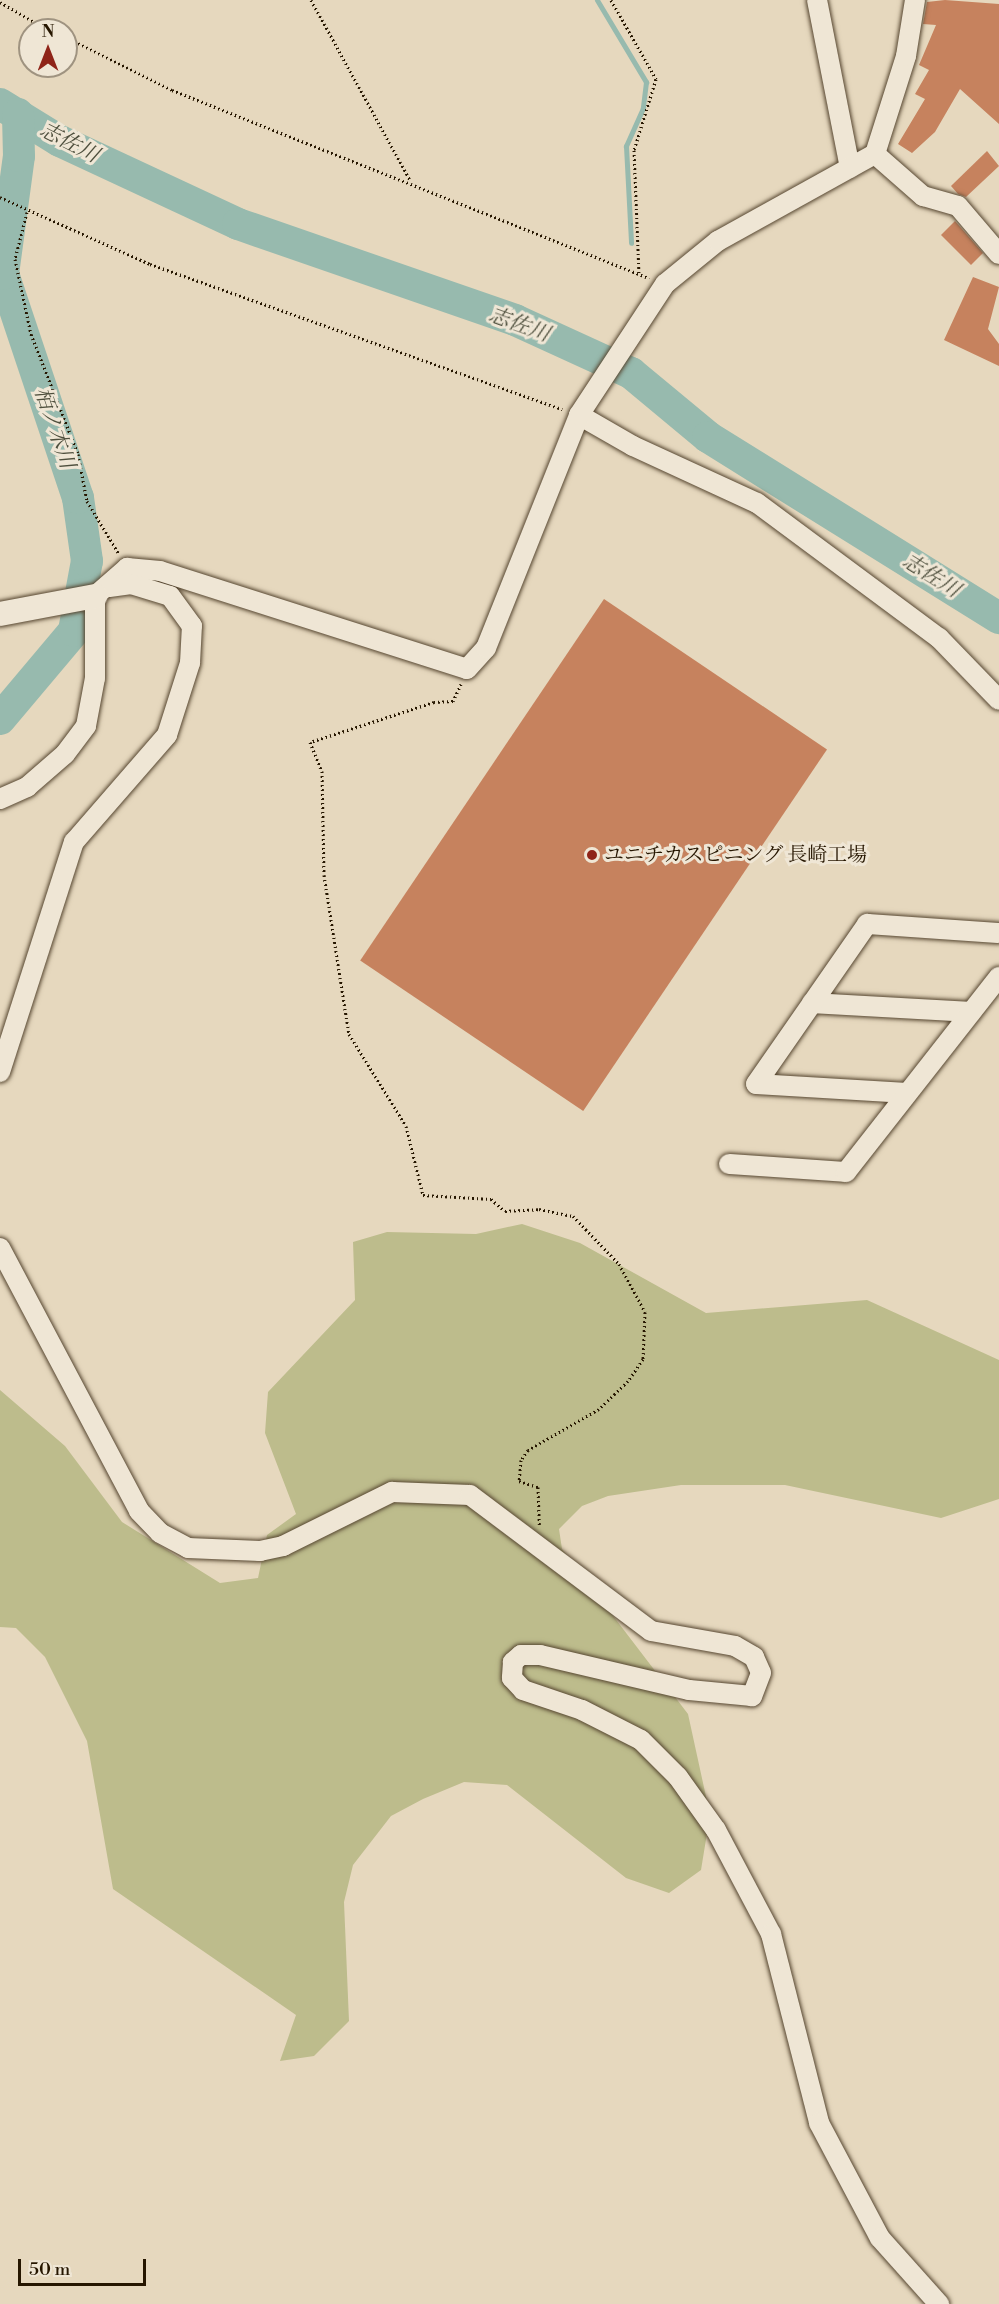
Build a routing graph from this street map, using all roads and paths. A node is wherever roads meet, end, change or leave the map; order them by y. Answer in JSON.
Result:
{"nodes":[{"id":1,"x":311,"y":0,"type":"edge"},
{"id":2,"x":611,"y":0,"type":"edge"},
{"id":3,"x":817,"y":0,"type":"edge"},
{"id":4,"x":915,"y":0,"type":"edge"},
{"id":5,"x":0,"y":2,"type":"edge"},
{"id":6,"x":27,"y":18,"type":"edge"},
{"id":7,"x":78,"y":44,"type":"edge"},
{"id":8,"x":875,"y":154,"type":"junction"},
{"id":9,"x":850,"y":168,"type":"junction"},
{"id":10,"x":411,"y":181,"type":"junction"},
{"id":11,"x":0,"y":197,"type":"edge"},
{"id":12,"x":27,"y":212,"type":"junction"},
{"id":13,"x":999,"y":254,"type":"edge"},
{"id":14,"x":639,"y":275,"type":"junction"},
{"id":15,"x":665,"y":284,"type":"junction"},
{"id":16,"x":579,"y":415,"type":"junction"},
{"id":17,"x":127,"y":568,"type":"junction"},
{"id":18,"x":102,"y":591,"type":"junction"},
{"id":19,"x":0,"y":614,"type":"edge"},
{"id":20,"x":467,"y":669,"type":"junction"},
{"id":21,"x":999,"y":700,"type":"edge"},
{"id":22,"x":0,"y":799,"type":"edge"},
{"id":23,"x":999,"y":933,"type":"edge"},
{"id":24,"x":999,"y":977,"type":"edge"},
{"id":25,"x":812,"y":1003,"type":"junction"},
{"id":26,"x":971,"y":1012,"type":"junction"},
{"id":27,"x":0,"y":1072,"type":"edge"},
{"id":28,"x":907,"y":1094,"type":"junction"},
{"id":29,"x":729,"y":1164,"type":"dead end"},
{"id":30,"x":0,"y":1248,"type":"edge"},
{"id":31,"x":539,"y":1548,"type":"junction"},
{"id":32,"x":939,"y":2304,"type":"edge"}],
"edges":[{"from":1,"to":10,"type":"path"},
{"from":2,"to":14,"type":"path"},
{"from":3,"to":9,"type":"street"},
{"from":4,"to":8,"type":"street"},
{"from":5,"to":6,"type":"path"},
{"from":7,"to":10,"type":"path"},
{"from":8,"to":9,"type":"street"},
{"from":8,"to":13,"type":"street"},
{"from":9,"to":15,"type":"street"},
{"from":10,"to":14,"type":"path"},
{"from":11,"to":12,"type":"path"},
{"from":12,"to":16,"type":"path"},
{"from":12,"to":17,"type":"path"},
{"from":14,"to":15,"type":"path"},
{"from":15,"to":16,"type":"street"},
{"from":16,"to":20,"type":"street"},
{"from":16,"to":21,"type":"street"},
{"from":17,"to":18,"type":"street"},
{"from":17,"to":20,"type":"street"},
{"from":18,"to":19,"type":"street"},
{"from":18,"to":22,"type":"street"},
{"from":18,"to":27,"type":"street"},
{"from":20,"to":31,"type":"path"},
{"from":23,"to":25,"type":"street"},
{"from":24,"to":26,"type":"street"},
{"from":25,"to":26,"type":"street"},
{"from":25,"to":28,"type":"street"},
{"from":26,"to":28,"type":"street"},
{"from":28,"to":29,"type":"street"},
{"from":30,"to":31,"type":"street"},
{"from":31,"to":32,"type":"street"}]}
